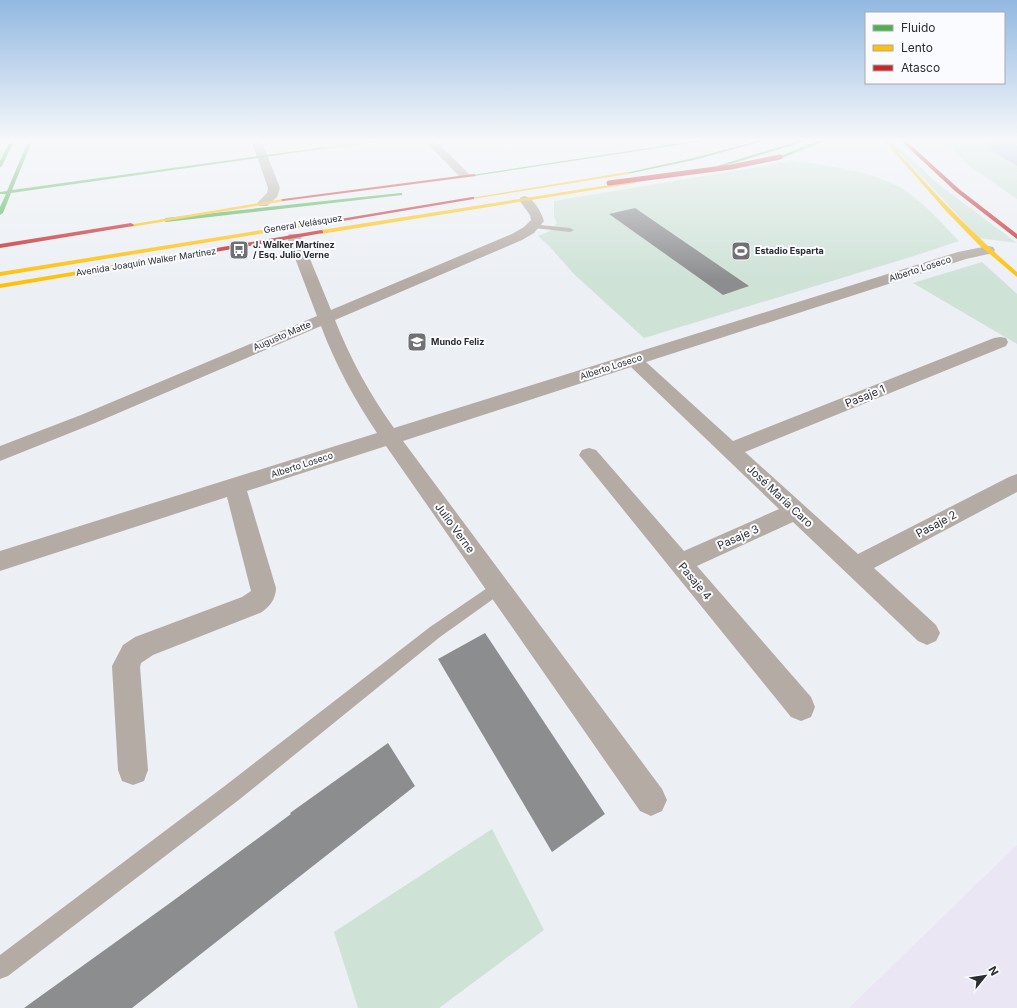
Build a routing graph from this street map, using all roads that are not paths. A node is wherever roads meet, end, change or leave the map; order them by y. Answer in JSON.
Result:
{"nodes":[{"id":1,"x":12,"y":186,"type":"edge"},
{"id":2,"x":53,"y":186,"type":"edge"},
{"id":3,"x":272,"y":186,"type":"edge"},
{"id":4,"x":385,"y":186,"type":"edge"},
{"id":5,"x":540,"y":186,"type":"edge"},
{"id":6,"x":580,"y":186,"type":"edge"},
{"id":7,"x":611,"y":186,"type":"edge"},
{"id":8,"x":924,"y":186,"type":"edge"},
{"id":9,"x":952,"y":186,"type":"edge"},
{"id":10,"x":10,"y":192,"type":"junction"},
{"id":11,"x":0,"y":193,"type":"edge"},
{"id":12,"x":468,"y":198,"type":"junction"},
{"id":13,"x":524,"y":200,"type":"junction"},
{"id":14,"x":263,"y":203,"type":"junction"},
{"id":15,"x":0,"y":212,"type":"edge"},
{"id":16,"x":268,"y":218,"type":"dead end"},
{"id":17,"x":166,"y":220,"type":"junction"},
{"id":18,"x":534,"y":226,"type":"junction"},
{"id":19,"x":570,"y":230,"type":"dead end"},
{"id":20,"x":1017,"y":236,"type":"edge"},
{"id":21,"x":294,"y":237,"type":"junction"},
{"id":22,"x":0,"y":246,"type":"edge"},
{"id":23,"x":995,"y":251,"type":"junction"},
{"id":24,"x":0,"y":274,"type":"edge"},
{"id":25,"x":1017,"y":275,"type":"edge"},
{"id":26,"x":0,"y":286,"type":"edge"},
{"id":27,"x":325,"y":318,"type":"junction"},
{"id":28,"x":1000,"y":342,"type":"dead end"},
{"id":29,"x":634,"y":360,"type":"junction"},
{"id":30,"x":390,"y":437,"type":"junction"},
{"id":31,"x":730,"y":450,"type":"junction"},
{"id":32,"x":0,"y":454,"type":"edge"},
{"id":33,"x":589,"y":455,"type":"dead end"},
{"id":34,"x":1017,"y":482,"type":"edge"},
{"id":35,"x":235,"y":486,"type":"junction"},
{"id":36,"x":795,"y":511,"type":"junction"},
{"id":37,"x":0,"y":561,"type":"edge"},
{"id":38,"x":680,"y":563,"type":"junction"},
{"id":39,"x":855,"y":567,"type":"junction"},
{"id":40,"x":498,"y":588,"type":"junction"},
{"id":41,"x":926,"y":633,"type":"dead end"},
{"id":42,"x":801,"y":707,"type":"dead end"},
{"id":43,"x":133,"y":770,"type":"dead end"},
{"id":44,"x":651,"y":800,"type":"dead end"},
{"id":45,"x":0,"y":968,"type":"edge"}],
"edges":[{"from":1,"to":10,"type":"main road"},
{"from":2,"to":10,"type":"main road"},
{"from":3,"to":14,"type":"street"},
{"from":4,"to":14,"type":"main road"},
{"from":5,"to":12,"type":"main road","name":"General Velásquez"},
{"from":6,"to":12,"type":"main road","bridge":true},
{"from":7,"to":13,"type":"main road","name":"Avenida Joaquín Walker Martínez"},
{"from":8,"to":23,"type":"main road"},
{"from":9,"to":20,"type":"main road"},
{"from":10,"to":11,"type":"main road"},
{"from":10,"to":15,"type":"main road"},
{"from":12,"to":24,"type":"main road","name":"General Velásquez"},
{"from":13,"to":18,"type":"street"},
{"from":13,"to":21,"type":"main road","name":"Avenida Joaquín Walker Martínez"},
{"from":14,"to":17,"type":"main road"},
{"from":16,"to":17,"type":"main road","name":"General Velásquez"},
{"from":17,"to":22,"type":"main road"},
{"from":18,"to":19,"type":"lane"},
{"from":18,"to":27,"type":"street","name":"Augusto Matte"},
{"from":21,"to":26,"type":"main road","name":"Avenida Joaquín Walker Martínez"},
{"from":21,"to":27,"type":"street","name":"Julio Verne"},
{"from":23,"to":25,"type":"main road"},
{"from":23,"to":29,"type":"street","name":"Alberto Loseco"},
{"from":27,"to":30,"type":"street","name":"Julio Verne"},
{"from":27,"to":32,"type":"street","name":"Augusto Matte"},
{"from":28,"to":31,"type":"street","name":"Pasaje 1"},
{"from":29,"to":30,"type":"street","name":"Alberto Loseco"},
{"from":29,"to":31,"type":"street","name":"José María Caro"},
{"from":30,"to":35,"type":"street","name":"Alberto Loseco"},
{"from":30,"to":40,"type":"street","name":"Julio Verne"},
{"from":31,"to":36,"type":"street","name":"José María Caro"},
{"from":33,"to":38,"type":"street","name":"Pasaje 4"},
{"from":34,"to":39,"type":"street","name":"Pasaje 2"},
{"from":35,"to":37,"type":"street","name":"Alberto Loseco"},
{"from":35,"to":43,"type":"street"},
{"from":36,"to":38,"type":"street","name":"Pasaje 3"},
{"from":36,"to":39,"type":"street","name":"José María Caro"},
{"from":38,"to":42,"type":"street","name":"Pasaje 4"},
{"from":39,"to":41,"type":"street","name":"José María Caro"},
{"from":40,"to":44,"type":"street","name":"Julio Verne"},
{"from":40,"to":45,"type":"lane"}]}
